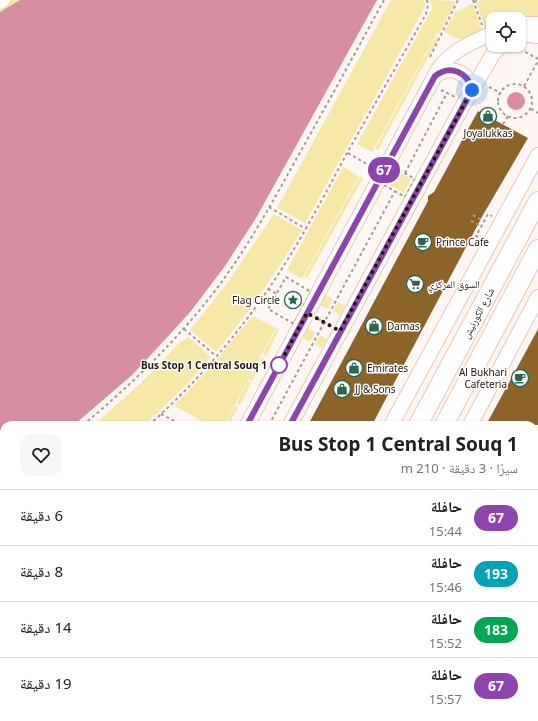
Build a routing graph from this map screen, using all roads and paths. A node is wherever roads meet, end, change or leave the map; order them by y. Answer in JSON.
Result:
{"nodes":[{"id":1,"x":3,"y":0,"type":"edge"},
{"id":2,"x":384,"y":0,"type":"edge"},
{"id":3,"x":427,"y":0,"type":"edge"},
{"id":4,"x":458,"y":0,"type":"edge"},
{"id":5,"x":479,"y":0,"type":"edge"},
{"id":6,"x":473,"y":1,"type":"edge"},
{"id":7,"x":0,"y":2,"type":"edge"},
{"id":8,"x":457,"y":3,"type":"dead end"},
{"id":9,"x":526,"y":24,"type":"edge"},
{"id":10,"x":538,"y":24,"type":"edge"},
{"id":11,"x":486,"y":36,"type":"edge"},
{"id":12,"x":526,"y":36,"type":"edge"},
{"id":13,"x":538,"y":36,"type":"edge"},
{"id":14,"x":526,"y":49,"type":"edge"},
{"id":15,"x":495,"y":52,"type":"edge"},
{"id":16,"x":538,"y":60,"type":"edge"},
{"id":17,"x":435,"y":76,"type":"junction"},
{"id":18,"x":524,"y":86,"type":"junction"},
{"id":19,"x":490,"y":87,"type":"dead end"},
{"id":20,"x":472,"y":90,"type":"junction"},
{"id":21,"x":447,"y":93,"type":"dead end"},
{"id":22,"x":501,"y":93,"type":"junction"},
{"id":23,"x":531,"y":109,"type":"junction"},
{"id":24,"x":538,"y":113,"type":"edge"},
{"id":25,"x":508,"y":116,"type":"junction"},
{"id":26,"x":503,"y":124,"type":"dead end"},
{"id":27,"x":348,"y":153,"type":"junction"},
{"id":28,"x":538,"y":155,"type":"edge"},
{"id":29,"x":383,"y":172,"type":"junction"},
{"id":30,"x":405,"y":173,"type":"junction"},
{"id":31,"x":395,"y":191,"type":"junction"},
{"id":32,"x":538,"y":201,"type":"edge"},
{"id":33,"x":269,"y":207,"type":"junction"},
{"id":34,"x":473,"y":215,"type":"dead end"},
{"id":35,"x":470,"y":221,"type":"dead end"},
{"id":36,"x":484,"y":221,"type":"dead end"},
{"id":37,"x":481,"y":226,"type":"dead end"},
{"id":38,"x":306,"y":229,"type":"junction"},
{"id":39,"x":538,"y":248,"type":"edge"},
{"id":40,"x":268,"y":289,"type":"junction"},
{"id":41,"x":277,"y":294,"type":"junction"},
{"id":42,"x":330,"y":296,"type":"dead end"},
{"id":43,"x":538,"y":297,"type":"edge"},
{"id":44,"x":337,"y":299,"type":"junction"},
{"id":45,"x":342,"y":302,"type":"dead end"},
{"id":46,"x":304,"y":312,"type":"junction"},
{"id":47,"x":324,"y":322,"type":"junction"},
{"id":48,"x":184,"y":329,"type":"junction"},
{"id":49,"x":340,"y":331,"type":"junction"},
{"id":50,"x":306,"y":342,"type":"dead end"},
{"id":51,"x":312,"y":345,"type":"junction"},
{"id":52,"x":318,"y":348,"type":"dead end"},
{"id":53,"x":216,"y":356,"type":"junction"},
{"id":54,"x":161,"y":414,"type":"junction"},
{"id":55,"x":88,"y":421,"type":"edge"},
{"id":56,"x":153,"y":421,"type":"edge"},
{"id":57,"x":174,"y":421,"type":"edge"},
{"id":58,"x":249,"y":421,"type":"edge"},
{"id":59,"x":271,"y":421,"type":"edge"},
{"id":60,"x":292,"y":421,"type":"edge"},
{"id":61,"x":393,"y":421,"type":"edge"},
{"id":62,"x":420,"y":421,"type":"edge"},
{"id":63,"x":446,"y":421,"type":"edge"},
{"id":64,"x":472,"y":421,"type":"edge"}],
"edges":[{"from":1,"to":7,"type":"lane"},
{"from":2,"to":33,"type":"path"},
{"from":3,"to":27,"type":"path"},
{"from":4,"to":8,"type":"path"},
{"from":5,"to":6,"type":"path"},
{"from":9,"to":10,"type":"lane"},
{"from":11,"to":17,"type":"lane"},
{"from":12,"to":13,"type":"lane"},
{"from":14,"to":16,"type":"path"},
{"from":15,"to":20,"type":"lane"},
{"from":16,"to":18,"type":"path"},
{"from":17,"to":20,"type":"lane"},
{"from":17,"to":29,"type":"lane"},
{"from":18,"to":22,"type":"path"},
{"from":18,"to":23,"type":"path"},
{"from":19,"to":22,"type":"path"},
{"from":20,"to":49,"type":"lane"},
{"from":21,"to":30,"type":"path"},
{"from":22,"to":25,"type":"path"},
{"from":23,"to":24,"type":"path"},
{"from":23,"to":25,"type":"path"},
{"from":25,"to":26,"type":"path"},
{"from":27,"to":29,"type":"path"},
{"from":27,"to":38,"type":"path"},
{"from":28,"to":61,"type":"lane"},
{"from":29,"to":46,"type":"lane"},
{"from":30,"to":31,"type":"path"},
{"from":30,"to":31,"type":"path"},
{"from":31,"to":44,"type":"path"},
{"from":32,"to":62,"type":"main road","name":"شارع الكورنيش"},
{"from":33,"to":38,"type":"path"},
{"from":33,"to":48,"type":"path"},
{"from":34,"to":36,"type":"path"},
{"from":35,"to":37,"type":"path"},
{"from":38,"to":40,"type":"path"},
{"from":39,"to":63,"type":"main road"},
{"from":40,"to":41,"type":"path"},
{"from":40,"to":53,"type":"path"},
{"from":41,"to":46,"type":"path"},
{"from":41,"to":46,"type":"path"},
{"from":42,"to":44,"type":"path"},
{"from":43,"to":64,"type":"lane"},
{"from":44,"to":45,"type":"path"},
{"from":44,"to":47,"type":"path"},
{"from":46,"to":47,"type":"path"},
{"from":46,"to":58,"type":"lane"},
{"from":47,"to":49,"type":"path"},
{"from":47,"to":51,"type":"path"},
{"from":48,"to":53,"type":"path"},
{"from":48,"to":55,"type":"path"},
{"from":49,"to":60,"type":"lane"},
{"from":50,"to":51,"type":"path"},
{"from":51,"to":52,"type":"path"},
{"from":51,"to":59,"type":"path"},
{"from":53,"to":54,"type":"path"},
{"from":54,"to":56,"type":"path"},
{"from":54,"to":57,"type":"path"}]}
